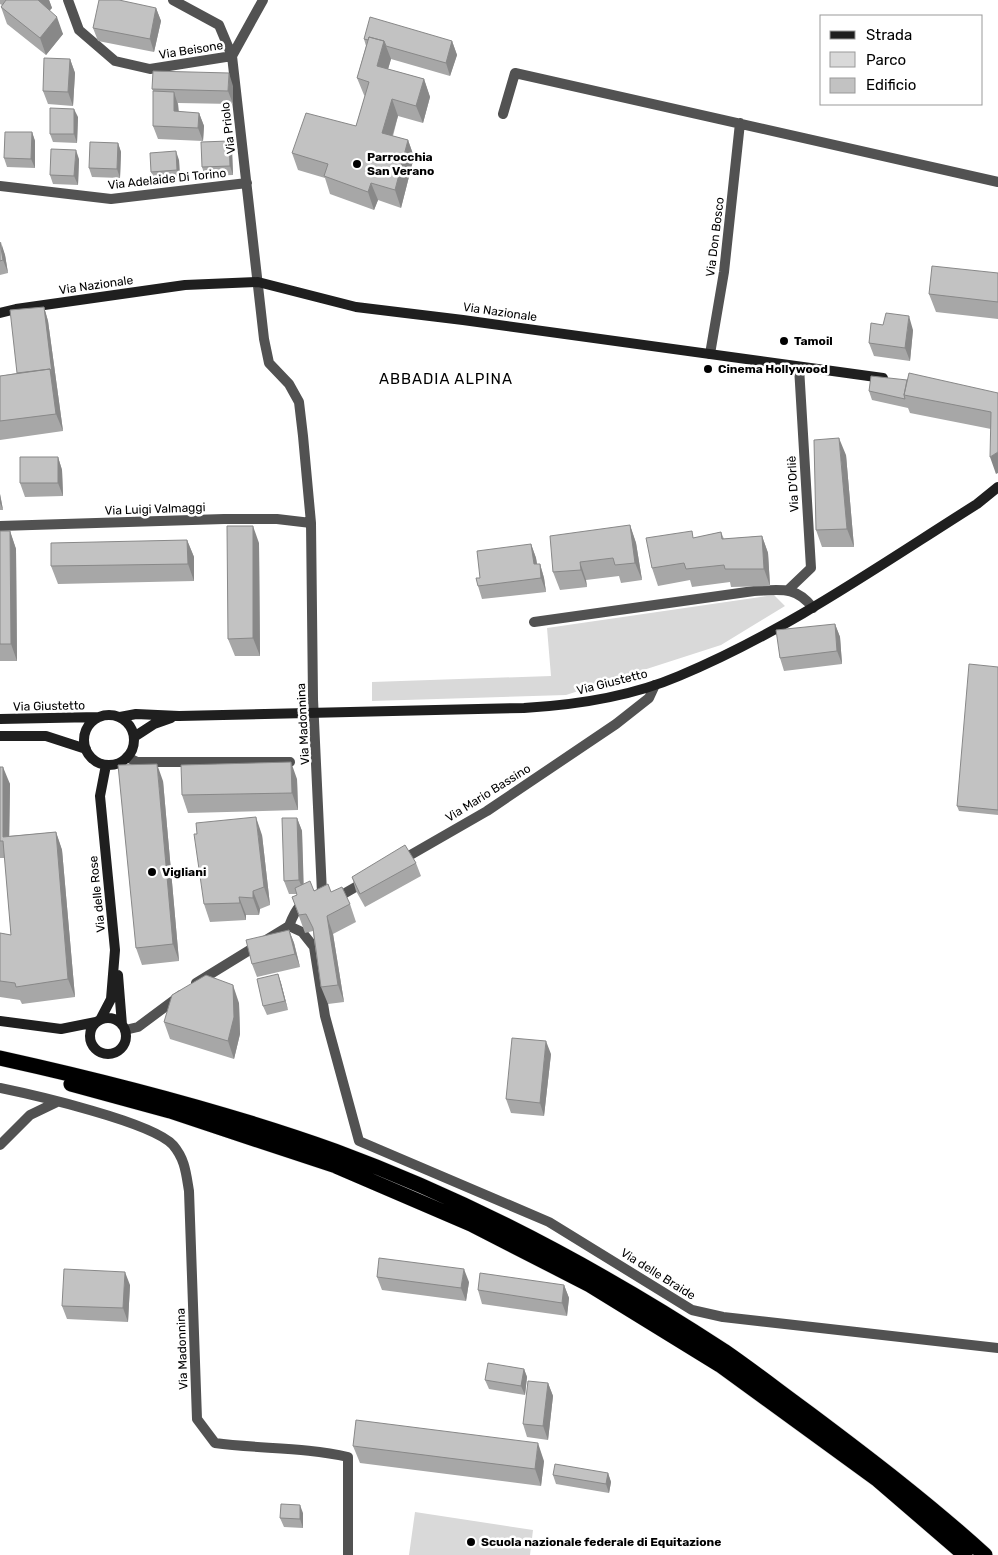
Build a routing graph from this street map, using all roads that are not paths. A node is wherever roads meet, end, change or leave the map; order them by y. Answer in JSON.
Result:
{"nodes":[{"id":1,"x":68,"y":0,"type":"edge"},
{"id":2,"x":173,"y":0,"type":"edge"},
{"id":3,"x":263,"y":0,"type":"edge"},
{"id":4,"x":232,"y":56,"type":"junction"},
{"id":5,"x":503,"y":114,"type":"dead end"},
{"id":6,"x":740,"y":123,"type":"junction"},
{"id":7,"x":998,"y":182,"type":"edge"},
{"id":8,"x":247,"y":183,"type":"junction"},
{"id":9,"x":0,"y":186,"type":"edge"},
{"id":10,"x":258,"y":282,"type":"junction"},
{"id":11,"x":0,"y":313,"type":"edge"},
{"id":12,"x":710,"y":354,"type":"junction"},
{"id":13,"x":799,"y":367,"type":"junction"},
{"id":14,"x":889,"y":379,"type":"edge"},
{"id":15,"x":998,"y":487,"type":"edge"},
{"id":16,"x":311,"y":523,"type":"junction"},
{"id":17,"x":0,"y":526,"type":"edge"},
{"id":18,"x":788,"y":590,"type":"junction"},
{"id":19,"x":813,"y":608,"type":"junction"},
{"id":20,"x":534,"y":622,"type":"dead end"},
{"id":21,"x":655,"y":685,"type":"junction"},
{"id":22,"x":315,"y":713,"type":"junction"},
{"id":23,"x":179,"y":716,"type":"junction"},
{"id":24,"x":100,"y":717,"type":"junction"},
{"id":25,"x":120,"y":717,"type":"junction"},
{"id":26,"x":0,"y":719,"type":"edge"},
{"id":27,"x":0,"y":736,"type":"edge"},
{"id":28,"x":134,"y":737,"type":"junction"},
{"id":29,"x":86,"y":749,"type":"junction"},
{"id":30,"x":127,"y":757,"type":"junction"},
{"id":31,"x":290,"y":762,"type":"edge"},
{"id":32,"x":106,"y":764,"type":"junction"},
{"id":33,"x":393,"y":865,"type":"edge"},
{"id":34,"x":376,"y":875,"type":"edge"},
{"id":35,"x":322,"y":893,"type":"junction"},
{"id":36,"x":289,"y":926,"type":"junction"},
{"id":37,"x":116,"y":950,"type":"junction"},
{"id":38,"x":0,"y":1020,"type":"edge"},
{"id":39,"x":98,"y":1021,"type":"junction"},
{"id":40,"x":123,"y":1027,"type":"junction"},
{"id":41,"x":0,"y":1048,"type":"edge"},
{"id":42,"x":0,"y":1058,"type":"edge"},
{"id":43,"x":0,"y":1068,"type":"edge"},
{"id":44,"x":76,"y":1075,"type":"junction"},
{"id":45,"x":0,"y":1088,"type":"edge"},
{"id":46,"x":57,"y":1102,"type":"junction"},
{"id":47,"x":0,"y":1145,"type":"edge"},
{"id":48,"x":998,"y":1348,"type":"edge"},
{"id":49,"x":948,"y":1531,"type":"junction"},
{"id":50,"x":348,"y":1555,"type":"edge"},
{"id":51,"x":959,"y":1555,"type":"edge"},
{"id":52,"x":965,"y":1555,"type":"edge"},
{"id":53,"x":984,"y":1555,"type":"edge"},
{"id":54,"x":994,"y":1555,"type":"edge"}],
"edges":[{"from":1,"to":4,"type":"street","name":"Via Beisone"},
{"from":2,"to":4,"type":"street","name":"Via Priolo"},
{"from":3,"to":4,"type":"street"},
{"from":4,"to":8,"type":"street","name":"Via Priolo"},
{"from":5,"to":6,"type":"street"},
{"from":6,"to":7,"type":"street"},
{"from":6,"to":12,"type":"street","name":"Via Don Bosco"},
{"from":8,"to":9,"type":"street","name":"Via Adelaide Di Torino"},
{"from":8,"to":10,"type":"street","name":"Via Priolo"},
{"from":10,"to":11,"type":"street","name":"Via Nazionale"},
{"from":10,"to":12,"type":"street","name":"Via Nazionale"},
{"from":10,"to":16,"type":"street","name":"Via Madonnina"},
{"from":12,"to":13,"type":"street","name":"Via Nazionale"},
{"from":13,"to":14,"type":"street","name":"Via Nazionale"},
{"from":13,"to":18,"type":"street","name":"Via D'Orliè"},
{"from":15,"to":19,"type":"street","name":"Via Giustetto"},
{"from":16,"to":17,"type":"street","name":"Via Luigi Valmaggi"},
{"from":16,"to":22,"type":"street","name":"Via Madonnina"},
{"from":18,"to":19,"type":"street"},
{"from":18,"to":20,"type":"street"},
{"from":19,"to":21,"type":"street","name":"Via Giustetto"},
{"from":21,"to":22,"type":"street","name":"Via Giustetto"},
{"from":21,"to":33,"type":"street","name":"Via Mario Bassino"},
{"from":22,"to":23,"type":"street","name":"Via Giustetto"},
{"from":22,"to":35,"type":"street","name":"Via Madonnina"},
{"from":23,"to":25,"type":"street","name":"Via Giustetto"},
{"from":23,"to":28,"type":"street","name":"Via Giustetto"},
{"from":24,"to":25,"type":"street"},
{"from":24,"to":26,"type":"street","name":"Via Giustetto"},
{"from":24,"to":29,"type":"street"},
{"from":25,"to":28,"type":"street"},
{"from":27,"to":29,"type":"street"},
{"from":28,"to":30,"type":"street"},
{"from":29,"to":32,"type":"street"},
{"from":30,"to":31,"type":"street"},
{"from":30,"to":32,"type":"street"},
{"from":32,"to":37,"type":"street","name":"Via delle Rose"},
{"from":34,"to":35,"type":"street"},
{"from":35,"to":36,"type":"street"},
{"from":36,"to":40,"type":"street"},
{"from":36,"to":48,"type":"street","name":"Via delle Braide"},
{"from":37,"to":39,"type":"street","name":"Via delle Rose"},
{"from":37,"to":40,"type":"street"},
{"from":38,"to":39,"type":"street"},
{"from":39,"to":40,"type":"street"},
{"from":39,"to":40,"type":"street","name":"Via delle Rose"},
{"from":41,"to":44,"type":"highway"},
{"from":42,"to":44,"type":"highway"},
{"from":43,"to":49,"type":"highway"},
{"from":44,"to":49,"type":"highway"},
{"from":45,"to":46,"type":"street"},
{"from":46,"to":47,"type":"street"},
{"from":46,"to":50,"type":"street","name":"Via Madonnina"},
{"from":49,"to":51,"type":"highway"},
{"from":49,"to":52,"type":"highway"},
{"from":49,"to":53,"type":"highway"},
{"from":49,"to":54,"type":"highway"}]}
